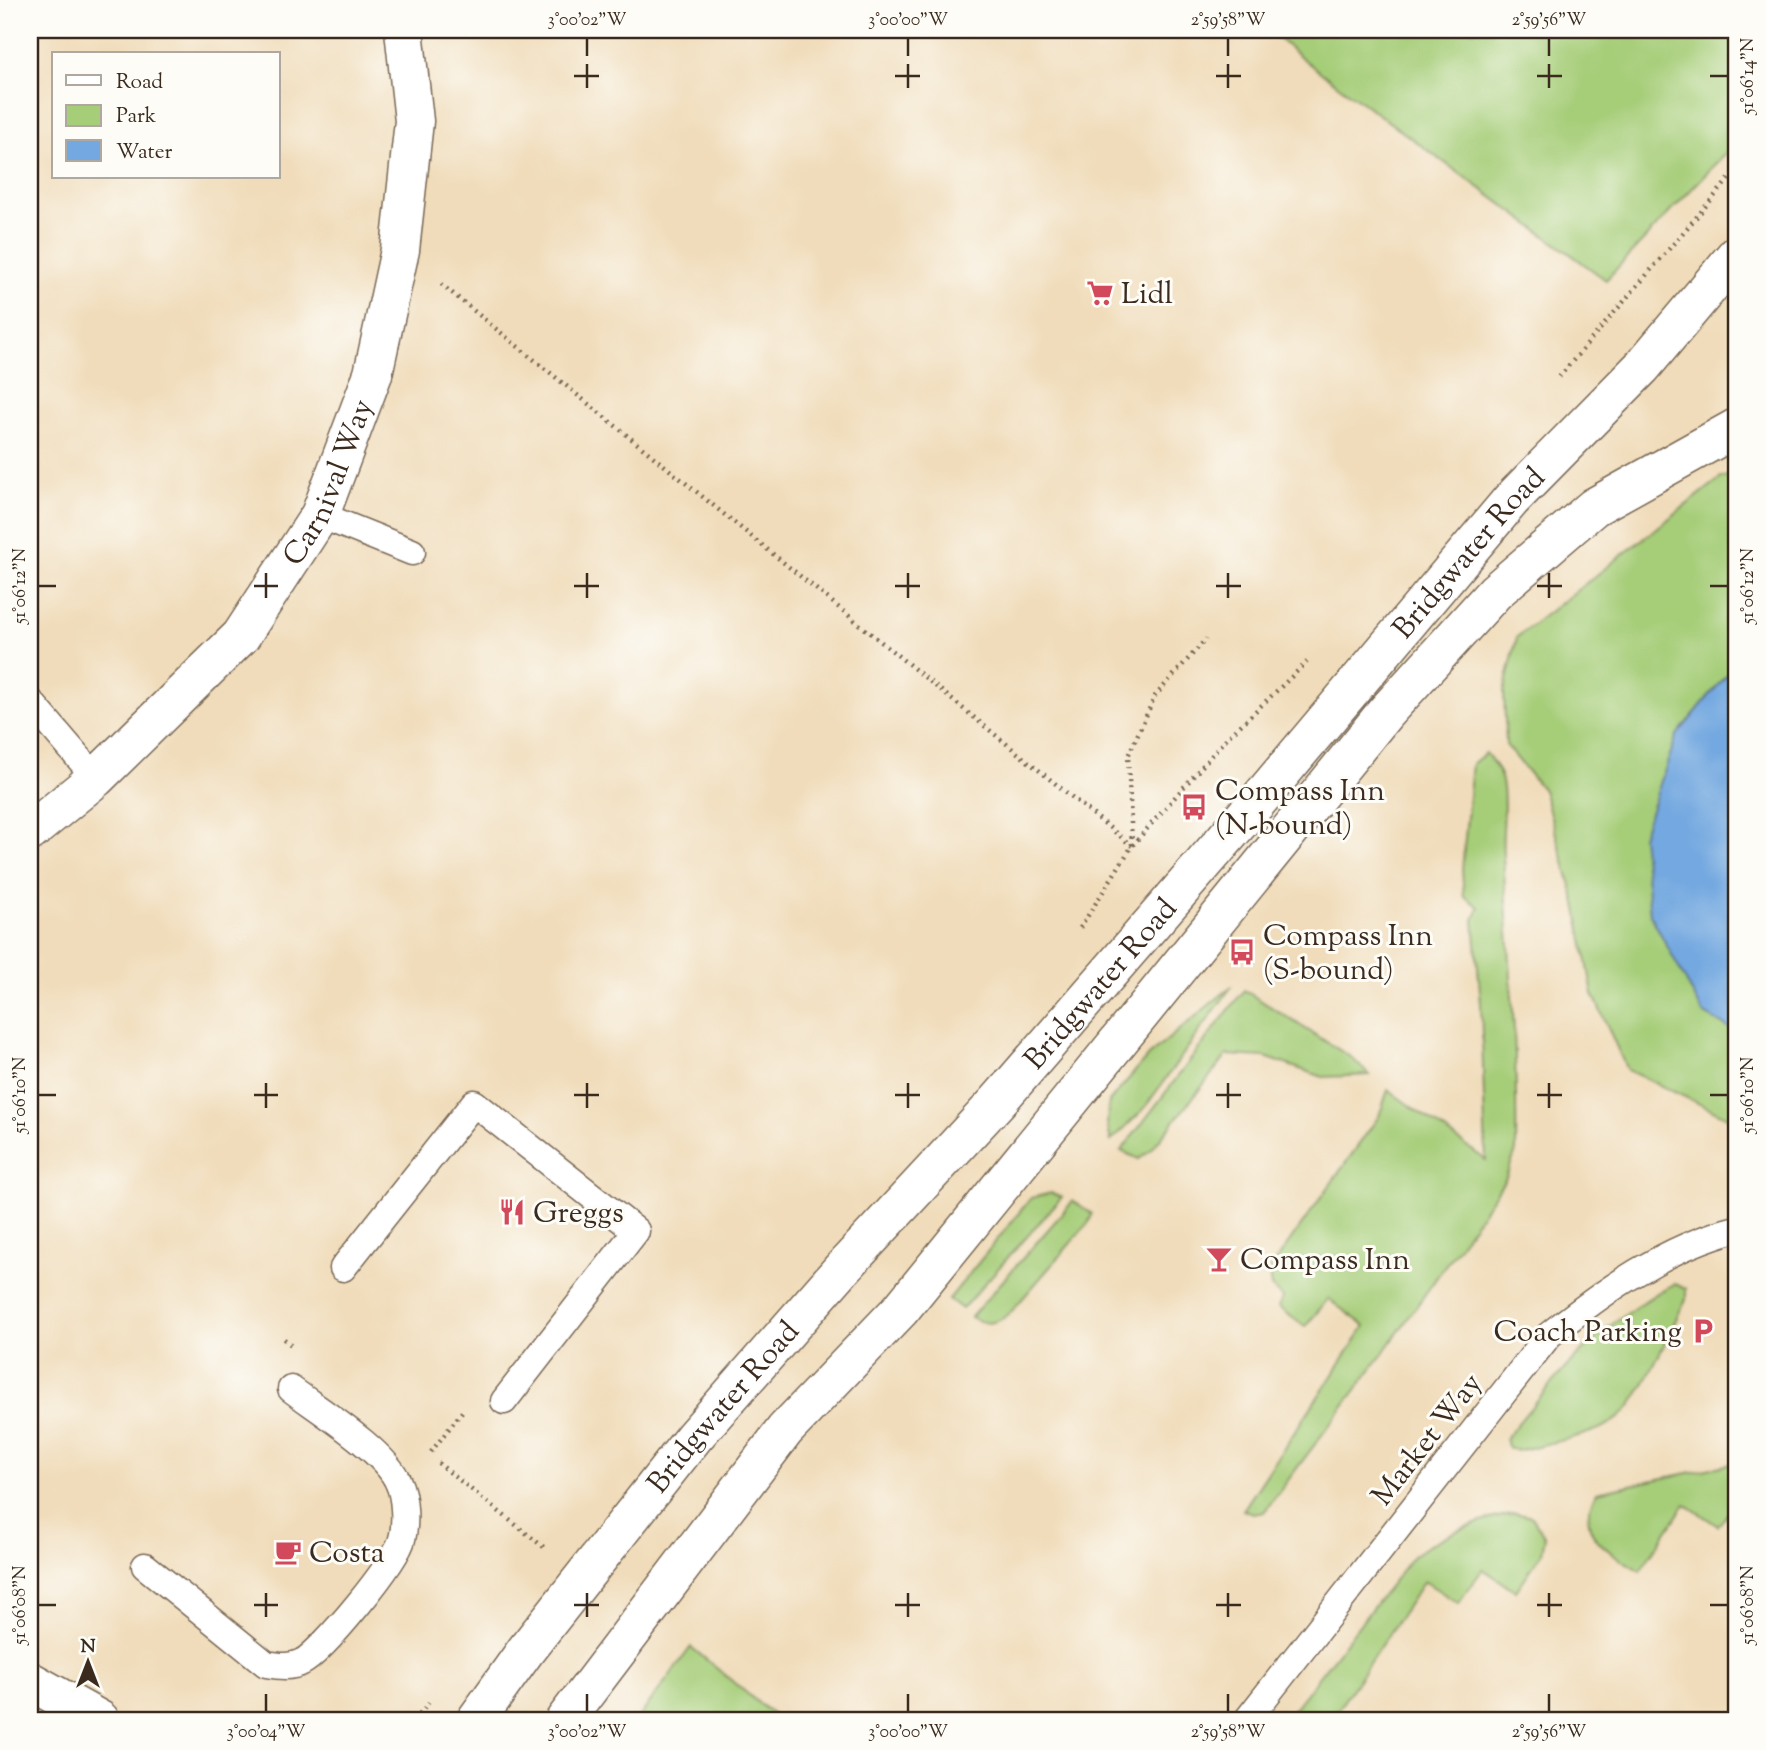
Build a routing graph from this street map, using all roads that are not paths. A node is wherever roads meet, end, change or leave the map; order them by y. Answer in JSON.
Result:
{"nodes":[{"id":1,"x":410,"y":31,"type":"edge"},
{"id":2,"x":1736,"y":255,"type":"edge"},
{"id":3,"x":1736,"y":428,"type":"edge"},
{"id":4,"x":320,"y":515,"type":"junction"},
{"id":5,"x":412,"y":552,"type":"dead end"},
{"id":6,"x":30,"y":701,"type":"edge"},
{"id":7,"x":96,"y":778,"type":"junction"},
{"id":8,"x":30,"y":832,"type":"edge"},
{"id":9,"x":1736,"y":1229,"type":"edge"},
{"id":10,"x":343,"y":1268,"type":"dead end"},
{"id":11,"x":291,"y":1389,"type":"dead end"},
{"id":12,"x":504,"y":1401,"type":"dead end"},
{"id":13,"x":145,"y":1566,"type":"dead end"},
{"id":14,"x":30,"y":1681,"type":"edge"},
{"id":15,"x":100,"y":1720,"type":"edge"},
{"id":16,"x":476,"y":1720,"type":"edge"},
{"id":17,"x":565,"y":1720,"type":"edge"},
{"id":18,"x":1247,"y":1720,"type":"edge"}],
"edges":[{"from":1,"to":4,"type":"main road","name":"Carnival Way"},
{"from":2,"to":16,"type":"main road","name":"Bridgwater Road"},
{"from":3,"to":17,"type":"main road","name":"Bridgwater Road"},
{"from":4,"to":5,"type":"lane"},
{"from":4,"to":7,"type":"main road","name":"Carnival Way"},
{"from":6,"to":7,"type":"lane"},
{"from":7,"to":8,"type":"main road","name":"Carnival Way"},
{"from":9,"to":18,"type":"lane","name":"Market Way"},
{"from":10,"to":12,"type":"lane"},
{"from":11,"to":13,"type":"lane"},
{"from":14,"to":15,"type":"main road"}]}
